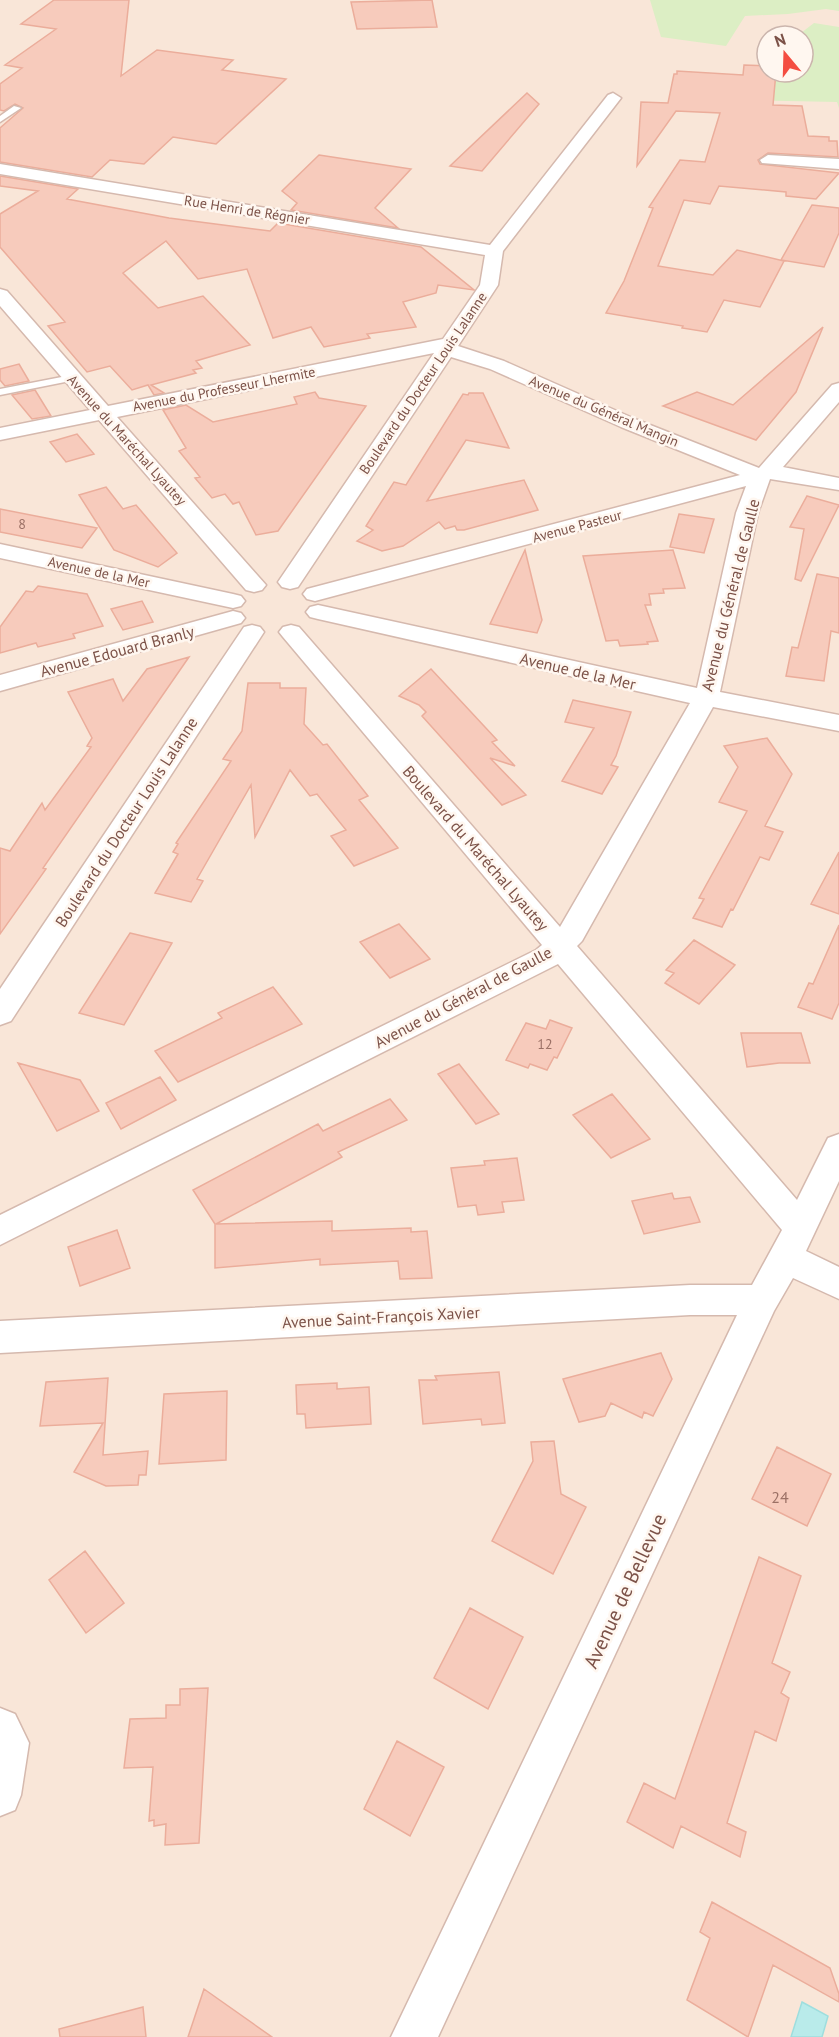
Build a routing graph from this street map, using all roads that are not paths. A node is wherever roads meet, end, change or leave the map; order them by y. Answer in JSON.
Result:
{"nodes":[{"id":1,"x":613,"y":98,"type":"dead end"},
{"id":2,"x":17,"y":108,"type":"dead end"},
{"id":3,"x":0,"y":120,"type":"edge"},
{"id":4,"x":768,"y":160,"type":"dead end"},
{"id":5,"x":839,"y":164,"type":"edge"},
{"id":6,"x":0,"y":169,"type":"edge"},
{"id":7,"x":494,"y":250,"type":"junction"},
{"id":8,"x":0,"y":295,"type":"edge"},
{"id":9,"x":448,"y":346,"type":"junction"},
{"id":10,"x":72,"y":378,"type":"junction"},
{"id":11,"x":839,"y":389,"type":"edge"},
{"id":12,"x":0,"y":392,"type":"edge"},
{"id":13,"x":104,"y":412,"type":"junction"},
{"id":14,"x":0,"y":434,"type":"edge"},
{"id":15,"x":765,"y":473,"type":"junction"},
{"id":16,"x":839,"y":484,"type":"edge"},
{"id":17,"x":0,"y":551,"type":"edge"},
{"id":18,"x":290,"y":582,"type":"junction"},
{"id":19,"x":254,"y":585,"type":"junction"},
{"id":20,"x":316,"y":603,"type":"junction"},
{"id":21,"x":239,"y":617,"type":"junction"},
{"id":22,"x":291,"y":632,"type":"junction"},
{"id":23,"x":0,"y":683,"type":"edge"},
{"id":24,"x":705,"y":696,"type":"junction"},
{"id":25,"x":839,"y":723,"type":"edge"},
{"id":26,"x":560,"y":946,"type":"junction"},
{"id":27,"x":0,"y":1013,"type":"edge"},
{"id":28,"x":839,"y":1147,"type":"edge"},
{"id":29,"x":0,"y":1231,"type":"edge"},
{"id":30,"x":793,"y":1243,"type":"junction"},
{"id":31,"x":839,"y":1284,"type":"edge"},
{"id":32,"x":762,"y":1300,"type":"junction"},
{"id":33,"x":0,"y":1337,"type":"edge"},
{"id":34,"x":0,"y":1729,"type":"edge"},
{"id":35,"x":0,"y":1795,"type":"edge"},
{"id":36,"x":414,"y":2037,"type":"edge"}],
"edges":[{"from":1,"to":7,"type":"street","name":"Boulevard du Docteur Louis Lalanne"},
{"from":2,"to":3,"type":"lane"},
{"from":4,"to":5,"type":"street"},
{"from":6,"to":7,"type":"street","name":"Rue Henri de Régnier"},
{"from":7,"to":9,"type":"street","name":"Boulevard du Docteur Louis Lalanne"},
{"from":8,"to":10,"type":"street","name":"Avenue du Maréchal Lyautey"},
{"from":9,"to":13,"type":"street","name":"Avenue du Professeur Lhermite"},
{"from":9,"to":15,"type":"street","name":"Avenue du Général Mangin"},
{"from":9,"to":18,"type":"street","name":"Boulevard du Docteur Louis Lalanne"},
{"from":10,"to":12,"type":"lane"},
{"from":10,"to":13,"type":"street","name":"Avenue du Maréchal Lyautey"},
{"from":11,"to":15,"type":"street"},
{"from":13,"to":14,"type":"street","name":"Avenue du Professeur Lhermite"},
{"from":13,"to":19,"type":"street","name":"Avenue du Maréchal Lyautey"},
{"from":15,"to":16,"type":"street","name":"Avenue Pasteur"},
{"from":15,"to":20,"type":"street","name":"Avenue Pasteur"},
{"from":15,"to":24,"type":"street","name":"Avenue du Général de Gaulle"},
{"from":17,"to":21,"type":"street","name":"Avenue de la Mer"},
{"from":18,"to":19,"type":"street"},
{"from":18,"to":20,"type":"street"},
{"from":19,"to":21,"type":"street"},
{"from":20,"to":22,"type":"street"},
{"from":20,"to":24,"type":"street","name":"Avenue de la Mer"},
{"from":21,"to":22,"type":"street"},
{"from":21,"to":23,"type":"street","name":"Avenue Edouard Branly"},
{"from":21,"to":27,"type":"street","name":"Boulevard du Docteur Louis Lalanne"},
{"from":22,"to":26,"type":"street","name":"Boulevard du Maréchal Lyautey"},
{"from":24,"to":25,"type":"street","name":"Avenue de la Mer"},
{"from":24,"to":26,"type":"street","name":"Avenue du Général de Gaulle"},
{"from":26,"to":29,"type":"street","name":"Avenue du Général de Gaulle"},
{"from":26,"to":30,"type":"street","name":"Boulevard du Maréchal Lyautey"},
{"from":28,"to":30,"type":"street","name":"Avenue de Bellevue"},
{"from":30,"to":31,"type":"street"},
{"from":30,"to":32,"type":"street","name":"Avenue de Bellevue"},
{"from":32,"to":33,"type":"street","name":"Avenue Saint-François Xavier"},
{"from":32,"to":36,"type":"street","name":"Avenue de Bellevue"},
{"from":34,"to":35,"type":"street"}]}
